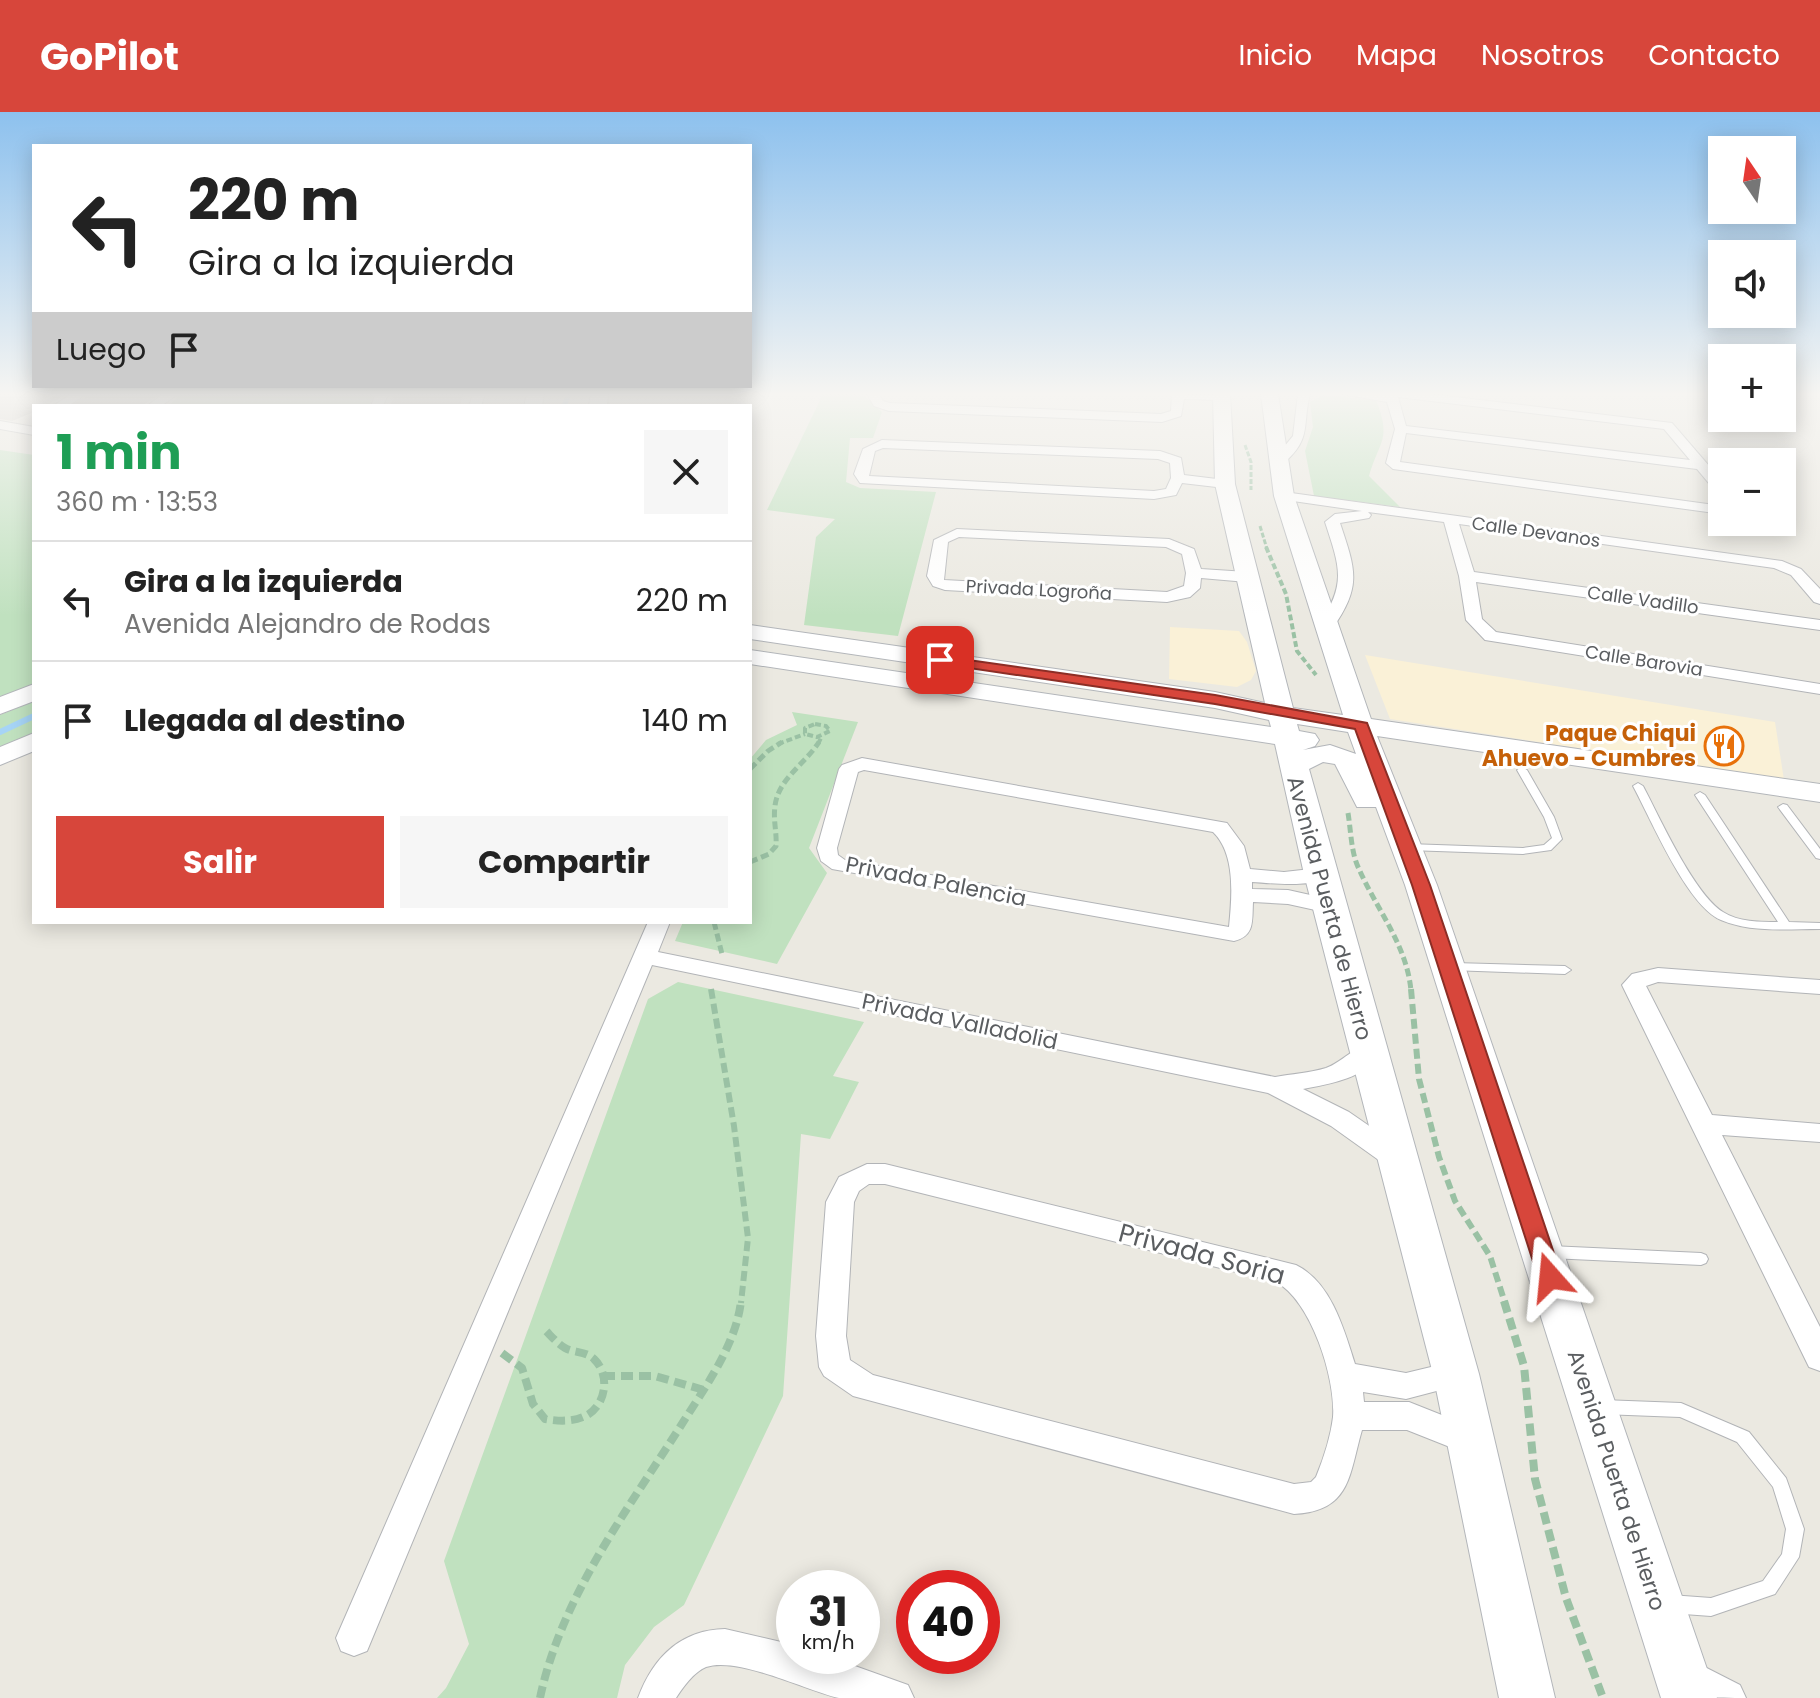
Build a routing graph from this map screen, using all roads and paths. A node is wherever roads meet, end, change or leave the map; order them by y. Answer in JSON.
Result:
{"nodes":[{"id":1,"x":863,"y":468,"type":"edge"},
{"id":2,"x":1177,"y":468,"type":"edge"},
{"id":3,"x":1224,"y":468,"type":"edge"},
{"id":4,"x":1251,"y":468,"type":"edge"},
{"id":5,"x":1281,"y":468,"type":"edge"},
{"id":6,"x":1413,"y":468,"type":"edge"},
{"id":7,"x":1178,"y":475,"type":"junction"},
{"id":8,"x":1224,"y":477,"type":"junction"},
{"id":9,"x":1284,"y":496,"type":"junction"},
{"id":10,"x":1251,"y":500,"type":"dead end"},
{"id":11,"x":1708,"y":508,"type":"edge"},
{"id":12,"x":1410,"y":515,"type":"junction"},
{"id":13,"x":1254,"y":516,"type":"dead end"},
{"id":14,"x":1451,"y":521,"type":"junction"},
{"id":15,"x":1193,"y":569,"type":"junction"},
{"id":16,"x":1246,"y":572,"type":"junction"},
{"id":17,"x":1467,"y":576,"type":"junction"},
{"id":18,"x":1820,"y":599,"type":"edge"},
{"id":19,"x":1259,"y":624,"type":"junction"},
{"id":20,"x":1820,"y":625,"type":"edge"},
{"id":21,"x":1326,"y":626,"type":"junction"},
{"id":22,"x":752,"y":632,"type":"edge"},
{"id":23,"x":848,"y":647,"type":"junction"},
{"id":24,"x":752,"y":657,"type":"edge"},
{"id":25,"x":829,"y":670,"type":"junction"},
{"id":26,"x":1271,"y":679,"type":"junction"},
{"id":27,"x":1820,"y":689,"type":"edge"},
{"id":28,"x":1350,"y":692,"type":"junction"},
{"id":29,"x":32,"y":693,"type":"edge"},
{"id":30,"x":1215,"y":700,"type":"junction"},
{"id":31,"x":1326,"y":705,"type":"junction"},
{"id":32,"x":0,"y":706,"type":"edge"},
{"id":33,"x":805,"y":734,"type":"junction"},
{"id":34,"x":822,"y":736,"type":"junction"},
{"id":35,"x":1364,"y":736,"type":"junction"},
{"id":36,"x":1286,"y":740,"type":"junction"},
{"id":37,"x":32,"y":742,"type":"edge"},
{"id":38,"x":1335,"y":755,"type":"junction"},
{"id":39,"x":0,"y":757,"type":"edge"},
{"id":40,"x":752,"y":767,"type":"edge"},
{"id":41,"x":1522,"y":770,"type":"junction"},
{"id":42,"x":1638,"y":786,"type":"junction"},
{"id":43,"x":1820,"y":793,"type":"edge"},
{"id":44,"x":1700,"y":795,"type":"junction"},
{"id":45,"x":1783,"y":807,"type":"junction"},
{"id":46,"x":1820,"y":812,"type":"edge"},
{"id":47,"x":1408,"y":854,"type":"junction"},
{"id":48,"x":1820,"y":856,"type":"edge"},
{"id":49,"x":752,"y":861,"type":"edge"},
{"id":50,"x":1242,"y":885,"type":"junction"},
{"id":51,"x":1324,"y":890,"type":"junction"},
{"id":52,"x":658,"y":924,"type":"edge"},
{"id":53,"x":714,"y":924,"type":"edge"},
{"id":54,"x":1785,"y":925,"type":"junction"},
{"id":55,"x":1820,"y":926,"type":"edge"},
{"id":56,"x":645,"y":956,"type":"junction"},
{"id":57,"x":1448,"y":967,"type":"junction"},
{"id":58,"x":1565,"y":970,"type":"dead end"},
{"id":59,"x":716,"y":971,"type":"junction"},
{"id":60,"x":1820,"y":987,"type":"edge"},
{"id":61,"x":1369,"y":1053,"type":"junction"},
{"id":62,"x":1275,"y":1086,"type":"junction"},
{"id":63,"x":1706,"y":1124,"type":"junction"},
{"id":64,"x":1820,"y":1133,"type":"edge"},
{"id":65,"x":1398,"y":1159,"type":"junction"},
{"id":66,"x":1541,"y":1251,"type":"junction"},
{"id":67,"x":1701,"y":1259,"type":"dead end"},
{"id":68,"x":1811,"y":1316,"type":"edge"},
{"id":69,"x":546,"y":1331,"type":"dead end"},
{"id":70,"x":483,"y":1338,"type":"junction"},
{"id":71,"x":1820,"y":1358,"type":"edge"},
{"id":72,"x":1456,"y":1374,"type":"junction"},
{"id":73,"x":1343,"y":1375,"type":"junction"},
{"id":74,"x":603,"y":1376,"type":"junction"},
{"id":75,"x":704,"y":1390,"type":"junction"},
{"id":76,"x":1592,"y":1406,"type":"junction"},
{"id":77,"x":1349,"y":1416,"type":"junction"},
{"id":78,"x":1470,"y":1441,"type":"junction"},
{"id":79,"x":1657,"y":1603,"type":"junction"},
{"id":80,"x":354,"y":1638,"type":"dead end"},
{"id":81,"x":1685,"y":1686,"type":"edge"},
{"id":82,"x":540,"y":1698,"type":"edge"},
{"id":83,"x":657,"y":1698,"type":"edge"},
{"id":84,"x":895,"y":1698,"type":"edge"},
{"id":85,"x":1527,"y":1698,"type":"edge"},
{"id":86,"x":1603,"y":1698,"type":"edge"},
{"id":87,"x":1727,"y":1698,"type":"edge"}],
"edges":[{"from":1,"to":7,"type":"street"},
{"from":2,"to":7,"type":"street"},
{"from":3,"to":8,"type":"street","name":"Avenida Puerta de Hierro"},
{"from":4,"to":10,"type":"path"},
{"from":5,"to":9,"type":"street","name":"Avenida Puerta de Hierro"},
{"from":6,"to":11,"type":"street"},
{"from":7,"to":8,"type":"street"},
{"from":8,"to":16,"type":"street","name":"Avenida Puerta de Hierro"},
{"from":9,"to":12,"type":"street","name":"Calle Devanos"},
{"from":9,"to":21,"type":"street","name":"Avenida Puerta de Hierro"},
{"from":12,"to":14,"type":"street","name":"Calle Devanos"},
{"from":12,"to":21,"type":"street"},
{"from":13,"to":31,"type":"path"},
{"from":14,"to":17,"type":"street"},
{"from":14,"to":18,"type":"street","name":"Calle Devanos"},
{"from":15,"to":15,"type":"street","name":"Privada Logroña"},
{"from":15,"to":16,"type":"street"},
{"from":16,"to":19,"type":"street","name":"Avenida Puerta de Hierro"},
{"from":17,"to":20,"type":"street","name":"Calle Vadillo"},
{"from":17,"to":27,"type":"street","name":"Calle Barovia"},
{"from":19,"to":26,"type":"street","name":"Avenida Puerta de Hierro"},
{"from":19,"to":31,"type":"street"},
{"from":21,"to":28,"type":"street","name":"Avenida Puerta de Hierro"},
{"from":22,"to":23,"type":"street"},
{"from":23,"to":25,"type":"street"},
{"from":23,"to":30,"type":"street"},
{"from":24,"to":25,"type":"street"},
{"from":25,"to":36,"type":"street"},
{"from":26,"to":30,"type":"street"},
{"from":26,"to":36,"type":"street","name":"Avenida Puerta de Hierro"},
{"from":28,"to":31,"type":"street"},
{"from":28,"to":35,"type":"street","name":"Avenida Puerta de Hierro"},
{"from":29,"to":32,"type":"street"},
{"from":30,"to":36,"type":"street"},
{"from":33,"to":34,"type":"path"},
{"from":33,"to":34,"type":"path"},
{"from":33,"to":40,"type":"path"},
{"from":34,"to":49,"type":"path"},
{"from":35,"to":36,"type":"street"},
{"from":35,"to":41,"type":"street"},
{"from":35,"to":43,"type":"street"},
{"from":35,"to":47,"type":"street","name":"Avenida Puerta de Hierro"},
{"from":36,"to":38,"type":"street"},
{"from":36,"to":51,"type":"street","name":"Avenida Puerta de Hierro"},
{"from":37,"to":39,"type":"street"},
{"from":38,"to":47,"type":"street"},
{"from":38,"to":86,"type":"path"},
{"from":41,"to":42,"type":"street"},
{"from":41,"to":47,"type":"lane"},
{"from":42,"to":44,"type":"street"},
{"from":42,"to":54,"type":"lane"},
{"from":44,"to":45,"type":"street"},
{"from":44,"to":54,"type":"lane"},
{"from":45,"to":46,"type":"street"},
{"from":45,"to":48,"type":"lane"},
{"from":47,"to":57,"type":"street","name":"Avenida Puerta de Hierro"},
{"from":50,"to":50,"type":"street","name":"Privada Palencia"},
{"from":50,"to":51,"type":"street"},
{"from":50,"to":51,"type":"street"},
{"from":51,"to":61,"type":"street","name":"Avenida Puerta de Hierro"},
{"from":52,"to":56,"type":"street"},
{"from":53,"to":59,"type":"path"},
{"from":54,"to":55,"type":"lane"},
{"from":56,"to":59,"type":"street","name":"Privada Valladolid"},
{"from":56,"to":70,"type":"street"},
{"from":57,"to":58,"type":"lane"},
{"from":57,"to":66,"type":"street","name":"Avenida Puerta de Hierro"},
{"from":59,"to":62,"type":"street","name":"Privada Valladolid"},
{"from":59,"to":75,"type":"path"},
{"from":60,"to":63,"type":"street"},
{"from":61,"to":62,"type":"street","name":"Privada Valladolid"},
{"from":61,"to":65,"type":"street","name":"Avenida Puerta de Hierro"},
{"from":62,"to":65,"type":"street","name":"Privada Valladolid"},
{"from":63,"to":64,"type":"street"},
{"from":63,"to":68,"type":"street"},
{"from":65,"to":72,"type":"street","name":"Avenida Puerta de Hierro"},
{"from":66,"to":67,"type":"lane"},
{"from":66,"to":76,"type":"street","name":"Avenida Puerta de Hierro"},
{"from":68,"to":71,"type":"street"},
{"from":69,"to":74,"type":"path"},
{"from":70,"to":74,"type":"path"},
{"from":70,"to":80,"type":"street"},
{"from":72,"to":73,"type":"street"},
{"from":72,"to":78,"type":"street","name":"Avenida Puerta de Hierro"},
{"from":73,"to":77,"type":"street","name":"Privada Soria"},
{"from":73,"to":77,"type":"street","name":"Privada Soria"},
{"from":74,"to":75,"type":"path"},
{"from":75,"to":82,"type":"path"},
{"from":76,"to":79,"type":"street","name":"Avenida Puerta de Hierro"},
{"from":76,"to":79,"type":"lane"},
{"from":77,"to":78,"type":"street"},
{"from":78,"to":85,"type":"street","name":"Avenida Puerta de Hierro"},
{"from":79,"to":81,"type":"street","name":"Avenida Puerta de Hierro"},
{"from":81,"to":87,"type":"street"},
{"from":83,"to":84,"type":"street"}]}
